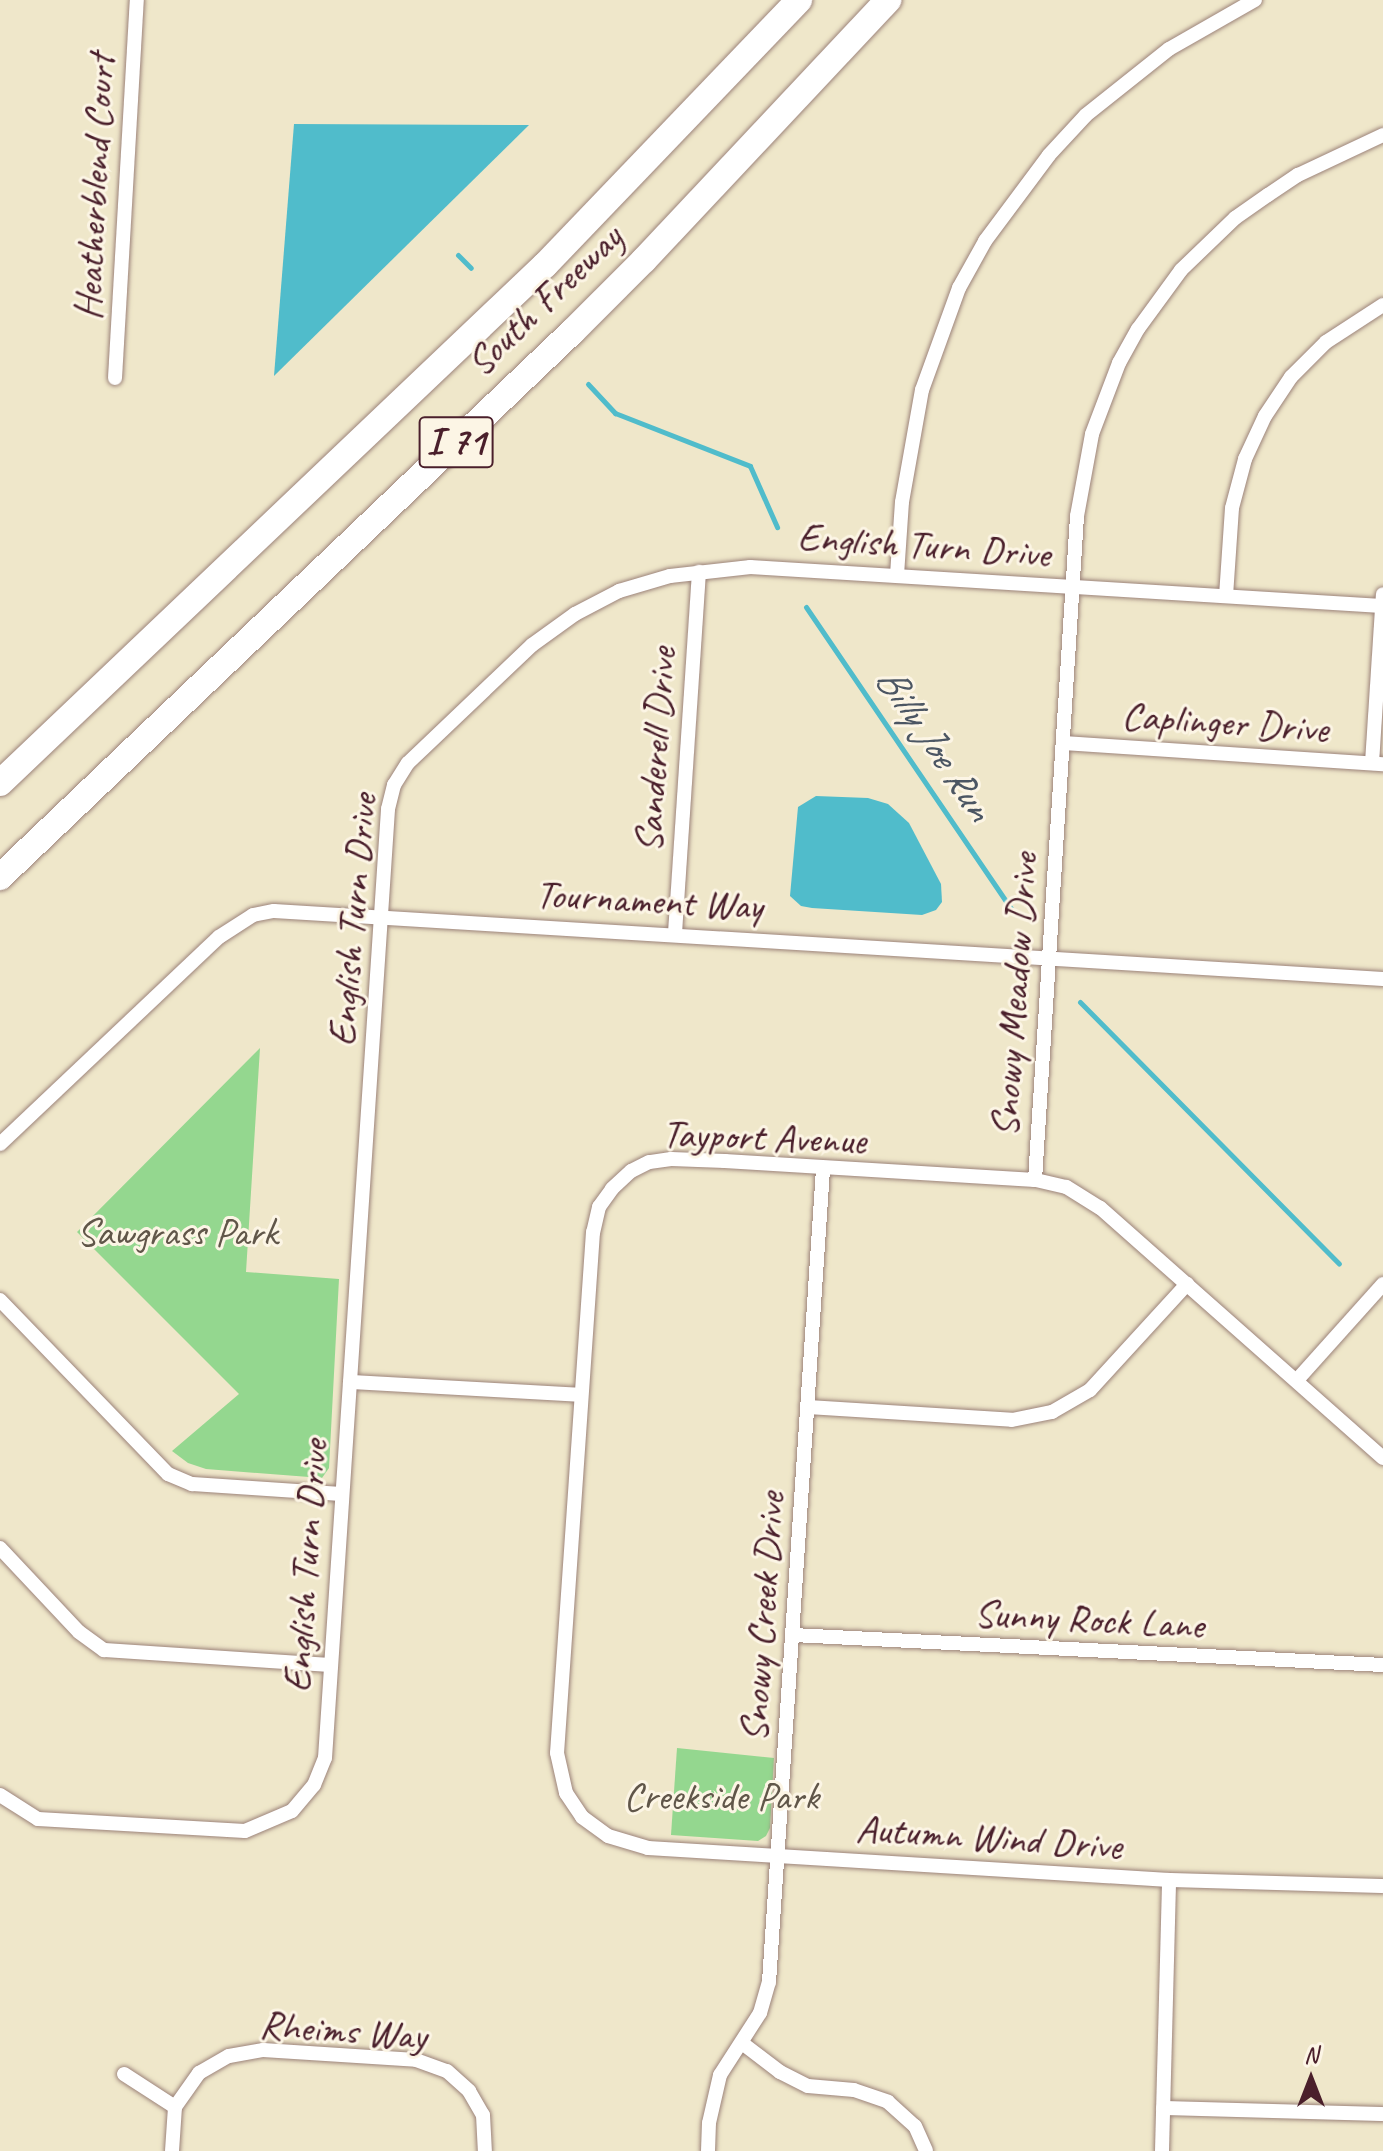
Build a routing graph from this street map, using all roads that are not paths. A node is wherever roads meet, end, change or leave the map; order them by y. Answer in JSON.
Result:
{"nodes":[{"id":1,"x":137,"y":0,"type":"edge"},
{"id":2,"x":799,"y":0,"type":"edge"},
{"id":3,"x":888,"y":0,"type":"edge"},
{"id":4,"x":1255,"y":0,"type":"edge"},
{"id":5,"x":1383,"y":135,"type":"edge"},
{"id":6,"x":1383,"y":305,"type":"edge"},
{"id":7,"x":115,"y":378,"type":"dead end"},
{"id":8,"x":699,"y":572,"type":"junction"},
{"id":9,"x":897,"y":575,"type":"junction"},
{"id":10,"x":1073,"y":586,"type":"junction"},
{"id":11,"x":1383,"y":594,"type":"edge"},
{"id":12,"x":1226,"y":596,"type":"junction"},
{"id":13,"x":1382,"y":606,"type":"edge"},
{"id":14,"x":1063,"y":743,"type":"junction"},
{"id":15,"x":1377,"y":764,"type":"edge"},
{"id":16,"x":0,"y":783,"type":"edge"},
{"id":17,"x":0,"y":877,"type":"edge"},
{"id":18,"x":380,"y":916,"type":"junction"},
{"id":19,"x":675,"y":933,"type":"junction"},
{"id":20,"x":1049,"y":957,"type":"junction"},
{"id":21,"x":1383,"y":979,"type":"edge"},
{"id":22,"x":0,"y":1144,"type":"edge"},
{"id":23,"x":823,"y":1168,"type":"junction"},
{"id":24,"x":1035,"y":1180,"type":"junction"},
{"id":25,"x":1187,"y":1284,"type":"junction"},
{"id":26,"x":1383,"y":1284,"type":"edge"},
{"id":27,"x":0,"y":1300,"type":"edge"},
{"id":28,"x":1297,"y":1380,"type":"junction"},
{"id":29,"x":350,"y":1382,"type":"junction"},
{"id":30,"x":581,"y":1395,"type":"junction"},
{"id":31,"x":808,"y":1407,"type":"junction"},
{"id":32,"x":1383,"y":1458,"type":"edge"},
{"id":33,"x":342,"y":1494,"type":"junction"},
{"id":34,"x":0,"y":1548,"type":"edge"},
{"id":35,"x":793,"y":1635,"type":"junction"},
{"id":36,"x":331,"y":1665,"type":"junction"},
{"id":37,"x":1383,"y":1665,"type":"edge"},
{"id":38,"x":0,"y":1795,"type":"edge"},
{"id":39,"x":596,"y":1829,"type":"joint"},
{"id":40,"x":778,"y":1856,"type":"junction"},
{"id":41,"x":1169,"y":1880,"type":"junction"},
{"id":42,"x":1383,"y":1886,"type":"edge"},
{"id":43,"x":742,"y":2043,"type":"junction"},
{"id":44,"x":124,"y":2074,"type":"dead end"},
{"id":45,"x":175,"y":2107,"type":"junction"},
{"id":46,"x":1163,"y":2108,"type":"junction"},
{"id":47,"x":1383,"y":2114,"type":"edge"},
{"id":48,"x":172,"y":2151,"type":"edge"},
{"id":49,"x":485,"y":2151,"type":"edge"},
{"id":50,"x":708,"y":2151,"type":"edge"},
{"id":51,"x":926,"y":2151,"type":"edge"},
{"id":52,"x":1162,"y":2151,"type":"edge"}],
"edges":[{"from":1,"to":7,"type":"street","name":"Heatherblend Court"},
{"from":2,"to":16,"type":"highway","name":"South Freeway","number":"I 71"},
{"from":3,"to":17,"type":"highway","name":"South Freeway","number":"I 71"},
{"from":4,"to":9,"type":"street"},
{"from":5,"to":10,"type":"street","name":"Snowy Meadow Drive"},
{"from":6,"to":12,"type":"street"},
{"from":8,"to":9,"type":"street","name":"English Turn Drive"},
{"from":8,"to":18,"type":"street","name":"English Turn Drive"},
{"from":8,"to":19,"type":"street","name":"Sanderell Drive"},
{"from":9,"to":10,"type":"street","name":"English Turn Drive"},
{"from":10,"to":12,"type":"street","name":"English Turn Drive"},
{"from":10,"to":14,"type":"street","name":"Snowy Meadow Drive"},
{"from":11,"to":13,"type":"street"},
{"from":12,"to":13,"type":"street","name":"English Turn Drive"},
{"from":13,"to":15,"type":"street"},
{"from":14,"to":15,"type":"street","name":"Caplinger Drive"},
{"from":14,"to":20,"type":"street","name":"Snowy Meadow Drive"},
{"from":18,"to":19,"type":"street","name":"Tournament Way"},
{"from":18,"to":22,"type":"street","name":"Tournament Way"},
{"from":18,"to":29,"type":"street","name":"English Turn Drive"},
{"from":19,"to":20,"type":"street","name":"Tournament Way"},
{"from":20,"to":21,"type":"street","name":"Tournament Way"},
{"from":20,"to":24,"type":"street","name":"Snowy Meadow Drive"},
{"from":23,"to":24,"type":"street","name":"Tayport Avenue"},
{"from":23,"to":30,"type":"street","name":"Tayport Avenue"},
{"from":23,"to":31,"type":"street","name":"Snowy Creek Drive"},
{"from":24,"to":25,"type":"street","name":"Tayport Avenue"},
{"from":25,"to":28,"type":"street","name":"Tayport Avenue"},
{"from":25,"to":31,"type":"street"},
{"from":26,"to":28,"type":"street"},
{"from":27,"to":33,"type":"street"},
{"from":28,"to":32,"type":"street","name":"Tayport Avenue"},
{"from":29,"to":30,"type":"street"},
{"from":29,"to":33,"type":"street","name":"English Turn Drive"},
{"from":30,"to":39,"type":"street","name":"Tayport Avenue"},
{"from":31,"to":35,"type":"street","name":"Snowy Creek Drive"},
{"from":33,"to":36,"type":"street","name":"English Turn Drive"},
{"from":34,"to":36,"type":"street"},
{"from":35,"to":37,"type":"street","name":"Sunny Rock Lane"},
{"from":35,"to":40,"type":"street","name":"Snowy Creek Drive"},
{"from":36,"to":38,"type":"street","name":"English Turn Drive"},
{"from":39,"to":40,"type":"street","name":"Autumn Wind Drive"},
{"from":40,"to":41,"type":"street","name":"Autumn Wind Drive"},
{"from":40,"to":43,"type":"street","name":"Snowy Creek Drive"},
{"from":41,"to":42,"type":"street","name":"Autumn Wind Drive"},
{"from":41,"to":46,"type":"street"},
{"from":43,"to":50,"type":"street","name":"Snowy Creek Drive"},
{"from":43,"to":51,"type":"street"},
{"from":44,"to":45,"type":"street"},
{"from":45,"to":48,"type":"street"},
{"from":45,"to":49,"type":"street","name":"Rheims Way"},
{"from":46,"to":47,"type":"street"},
{"from":46,"to":52,"type":"street"}]}
